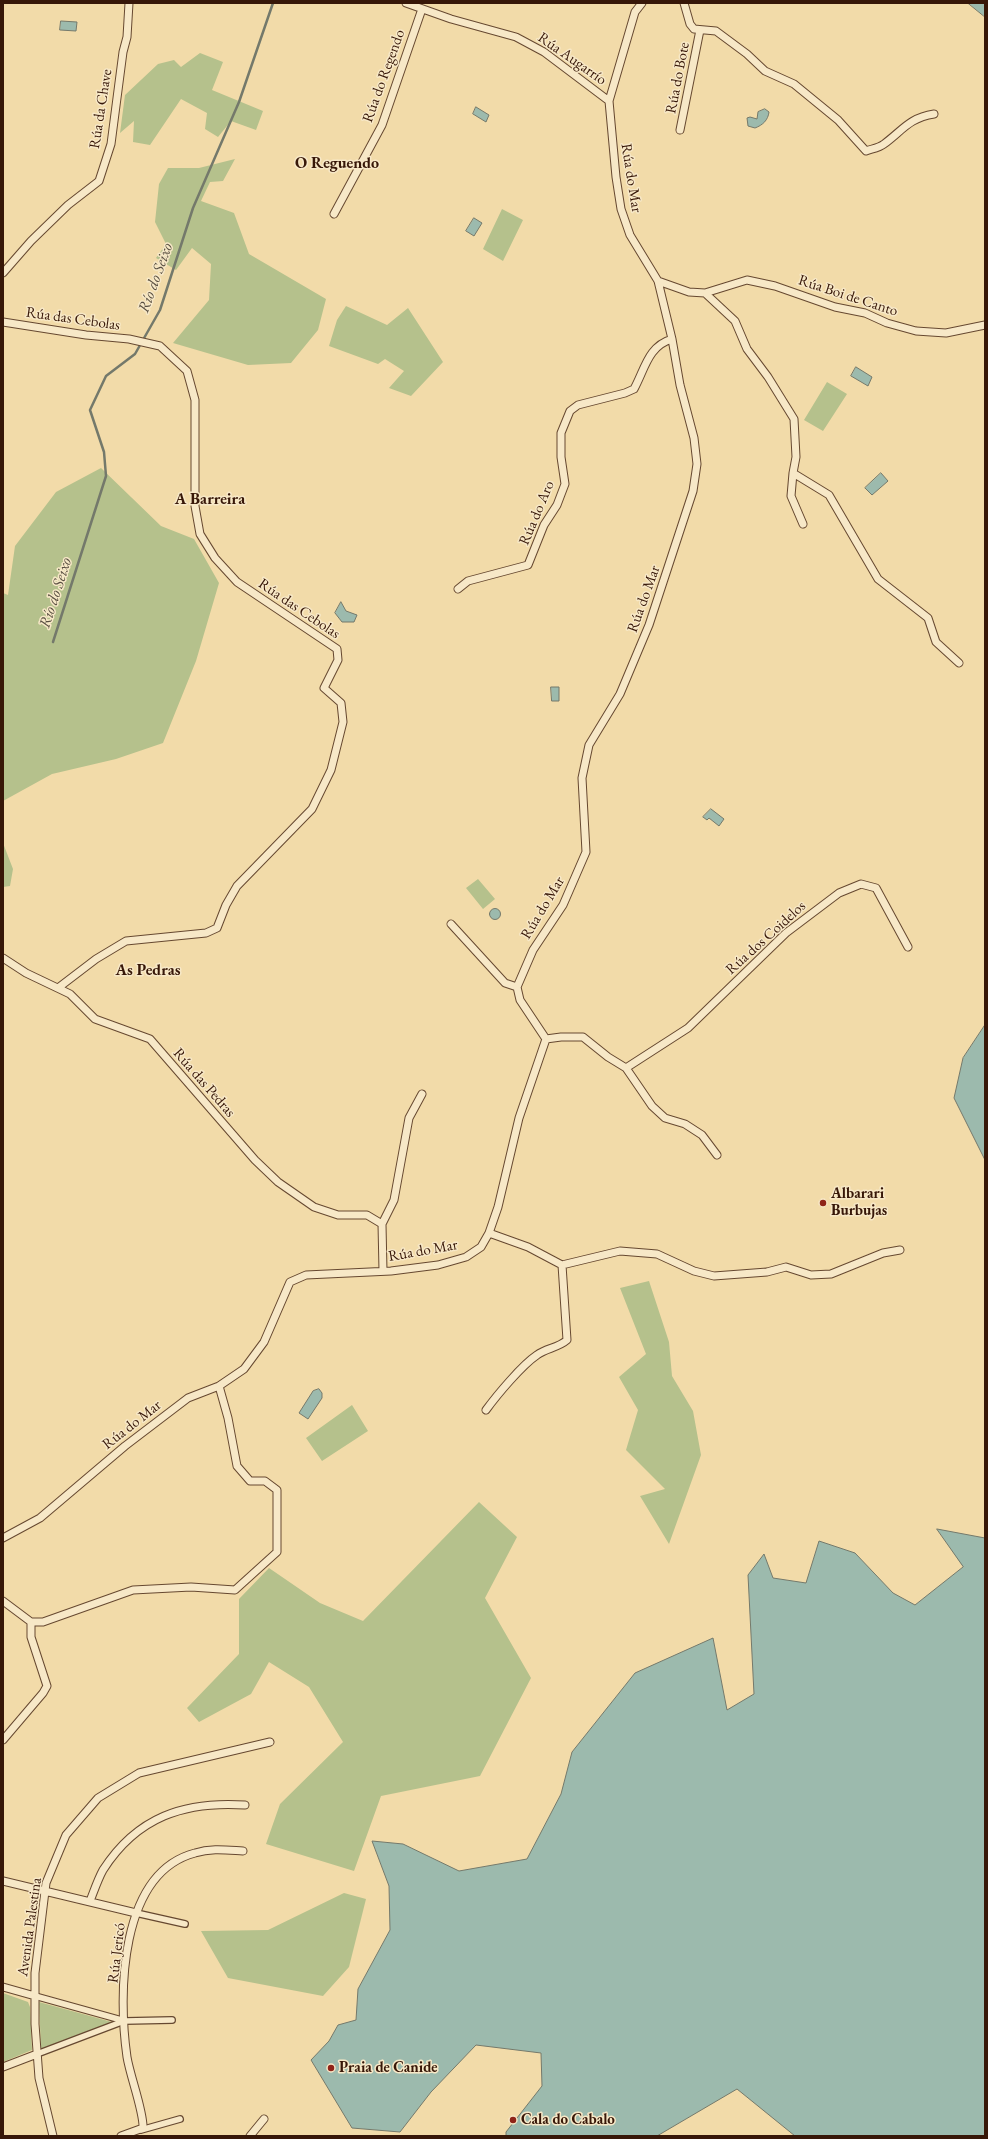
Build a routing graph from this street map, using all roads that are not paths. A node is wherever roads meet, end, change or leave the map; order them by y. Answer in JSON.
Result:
{"nodes":[{"id":1,"x":129,"y":3,"type":"edge"},
{"id":2,"x":406,"y":3,"type":"edge"},
{"id":3,"x":634,"y":3,"type":"edge"},
{"id":4,"x":642,"y":3,"type":"edge"},
{"id":5,"x":684,"y":3,"type":"edge"},
{"id":6,"x":422,"y":9,"type":"junction"},
{"id":7,"x":635,"y":12,"type":"junction"},
{"id":8,"x":700,"y":30,"type":"junction"},
{"id":9,"x":609,"y":101,"type":"junction"},
{"id":10,"x":934,"y":114,"type":"dead end"},
{"id":11,"x":680,"y":130,"type":"dead end"},
{"id":12,"x":334,"y":214,"type":"dead end"},
{"id":13,"x":3,"y":273,"type":"edge"},
{"id":14,"x":658,"y":281,"type":"junction"},
{"id":15,"x":705,"y":293,"type":"junction"},
{"id":16,"x":3,"y":322,"type":"edge"},
{"id":17,"x":985,"y":325,"type":"edge"},
{"id":18,"x":672,"y":339,"type":"junction"},
{"id":19,"x":793,"y":473,"type":"junction"},
{"id":20,"x":803,"y":524,"type":"dead end"},
{"id":21,"x":458,"y":589,"type":"dead end"},
{"id":22,"x":959,"y":664,"type":"dead end"},
{"id":23,"x":452,"y":924,"type":"dead end"},
{"id":24,"x":908,"y":947,"type":"dead end"},
{"id":25,"x":3,"y":958,"type":"edge"},
{"id":26,"x":517,"y":986,"type":"junction"},
{"id":27,"x":58,"y":988,"type":"junction"},
{"id":28,"x":546,"y":1040,"type":"junction"},
{"id":29,"x":626,"y":1068,"type":"junction"},
{"id":30,"x":422,"y":1094,"type":"dead end"},
{"id":31,"x":717,"y":1155,"type":"dead end"},
{"id":32,"x":382,"y":1224,"type":"junction"},
{"id":33,"x":489,"y":1233,"type":"junction"},
{"id":34,"x":900,"y":1250,"type":"dead end"},
{"id":35,"x":562,"y":1265,"type":"junction"},
{"id":36,"x":383,"y":1271,"type":"junction"},
{"id":37,"x":219,"y":1386,"type":"junction"},
{"id":38,"x":486,"y":1410,"type":"dead end"},
{"id":39,"x":3,"y":1538,"type":"edge"},
{"id":40,"x":3,"y":1601,"type":"edge"},
{"id":41,"x":30,"y":1622,"type":"junction"},
{"id":42,"x":3,"y":1740,"type":"edge"},
{"id":43,"x":270,"y":1742,"type":"dead end"},
{"id":44,"x":245,"y":1805,"type":"dead end"},
{"id":45,"x":243,"y":1851,"type":"dead end"},
{"id":46,"x":3,"y":1881,"type":"edge"},
{"id":47,"x":45,"y":1891,"type":"junction"},
{"id":48,"x":90,"y":1901,"type":"junction"},
{"id":49,"x":136,"y":1913,"type":"junction"},
{"id":50,"x":185,"y":1924,"type":"dead end"},
{"id":51,"x":3,"y":1988,"type":"edge"},
{"id":52,"x":35,"y":1996,"type":"junction"},
{"id":53,"x":172,"y":2020,"type":"dead end"},
{"id":54,"x":125,"y":2021,"type":"junction"},
{"id":55,"x":37,"y":2054,"type":"junction"},
{"id":56,"x":3,"y":2067,"type":"edge"},
{"id":57,"x":180,"y":2119,"type":"dead end"},
{"id":58,"x":264,"y":2119,"type":"dead end"},
{"id":59,"x":141,"y":2130,"type":"junction"},
{"id":60,"x":54,"y":2136,"type":"edge"},
{"id":61,"x":121,"y":2136,"type":"edge"},
{"id":62,"x":250,"y":2136,"type":"edge"}],
"edges":[{"from":1,"to":13,"type":"street","name":"Rúa da Chave"},
{"from":2,"to":6,"type":"street","name":"Rúa Augarrío"},
{"from":3,"to":7,"type":"street","name":"Rúa do Mar"},
{"from":4,"to":7,"type":"street","name":"Rúa do Mar"},
{"from":5,"to":8,"type":"street"},
{"from":6,"to":9,"type":"street","name":"Rúa Augarrío"},
{"from":6,"to":12,"type":"street","name":"Rúa do Regendo"},
{"from":7,"to":9,"type":"street","name":"Rúa do Mar"},
{"from":8,"to":10,"type":"street"},
{"from":8,"to":11,"type":"street","name":"Rúa do Bote"},
{"from":9,"to":14,"type":"street","name":"Rúa do Mar"},
{"from":14,"to":15,"type":"street"},
{"from":14,"to":18,"type":"street","name":"Rúa do Mar"},
{"from":15,"to":17,"type":"street","name":"Rúa Boi de Canto"},
{"from":15,"to":19,"type":"street"},
{"from":16,"to":27,"type":"street","name":"Rúa das Cebolas"},
{"from":18,"to":21,"type":"street","name":"Rúa do Aro"},
{"from":18,"to":26,"type":"street","name":"Rúa do Mar"},
{"from":19,"to":20,"type":"street"},
{"from":19,"to":22,"type":"street"},
{"from":23,"to":26,"type":"street"},
{"from":24,"to":29,"type":"street","name":"Rúa dos Coidelos"},
{"from":25,"to":27,"type":"street","name":"Rúa das Pedras"},
{"from":26,"to":28,"type":"street"},
{"from":27,"to":32,"type":"street","name":"Rúa das Pedras"},
{"from":28,"to":29,"type":"street"},
{"from":28,"to":33,"type":"street","name":"Rúa do Mar"},
{"from":29,"to":31,"type":"street"},
{"from":30,"to":32,"type":"street"},
{"from":32,"to":36,"type":"street"},
{"from":33,"to":35,"type":"street"},
{"from":33,"to":36,"type":"street","name":"Rúa do Mar"},
{"from":34,"to":35,"type":"street"},
{"from":35,"to":38,"type":"street"},
{"from":36,"to":37,"type":"street","name":"Rúa do Mar"},
{"from":37,"to":39,"type":"street","name":"Rúa do Mar"},
{"from":37,"to":41,"type":"street"},
{"from":40,"to":41,"type":"street"},
{"from":41,"to":42,"type":"street"},
{"from":43,"to":47,"type":"street","name":"Avenida Palestina"},
{"from":44,"to":48,"type":"street"},
{"from":45,"to":49,"type":"street","name":"Rúa Jericó"},
{"from":46,"to":47,"type":"street"},
{"from":47,"to":48,"type":"street"},
{"from":47,"to":52,"type":"street","name":"Avenida Palestina"},
{"from":48,"to":49,"type":"street"},
{"from":49,"to":50,"type":"street"},
{"from":49,"to":54,"type":"street","name":"Rúa Jericó"},
{"from":51,"to":52,"type":"street"},
{"from":52,"to":54,"type":"street"},
{"from":52,"to":55,"type":"street","name":"Avenida Palestina"},
{"from":53,"to":54,"type":"street"},
{"from":54,"to":55,"type":"street"},
{"from":54,"to":59,"type":"street","name":"Rúa Jericó"},
{"from":55,"to":56,"type":"street"},
{"from":55,"to":60,"type":"street","name":"Avenida Palestina"},
{"from":57,"to":59,"type":"street"},
{"from":58,"to":62,"type":"street"},
{"from":59,"to":61,"type":"street"}]}
